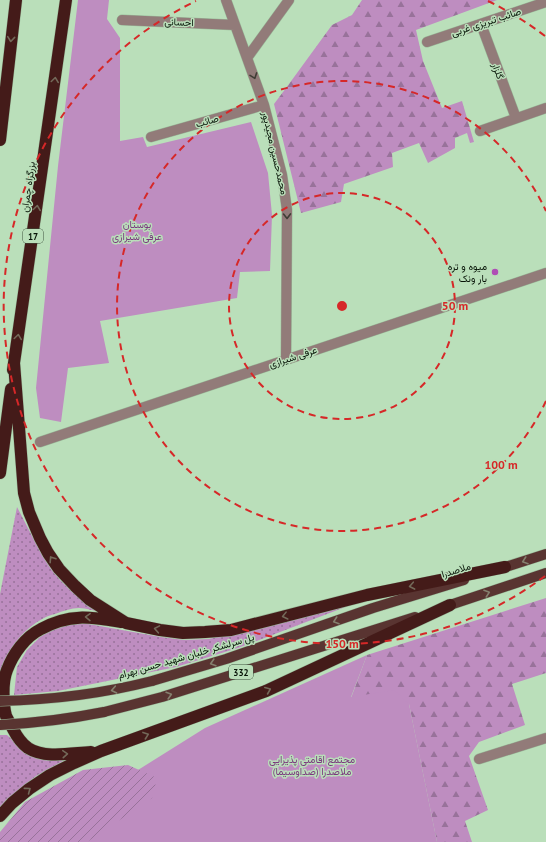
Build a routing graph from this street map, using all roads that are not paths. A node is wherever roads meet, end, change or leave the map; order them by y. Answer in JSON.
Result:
{"nodes":[{"id":1,"x":16,"y":0,"type":"edge"},
{"id":2,"x":66,"y":0,"type":"edge"},
{"id":3,"x":226,"y":0,"type":"edge"},
{"id":4,"x":288,"y":0,"type":"edge"},
{"id":5,"x":546,"y":2,"type":"edge"},
{"id":6,"x":122,"y":20,"type":"dead end"},
{"id":7,"x":481,"y":24,"type":"junction"},
{"id":8,"x":235,"y":25,"type":"junction"},
{"id":9,"x":427,"y":42,"type":"dead end"},
{"id":10,"x":247,"y":58,"type":"junction"},
{"id":11,"x":264,"y":105,"type":"junction"},
{"id":12,"x":546,"y":108,"type":"edge"},
{"id":13,"x":516,"y":118,"type":"junction"},
{"id":14,"x":480,"y":131,"type":"dead end"},
{"id":15,"x":151,"y":137,"type":"dead end"},
{"id":16,"x":0,"y":140,"type":"edge"},
{"id":17,"x":546,"y":273,"type":"edge"},
{"id":18,"x":286,"y":360,"type":"junction"},
{"id":19,"x":14,"y":363,"type":"junction"},
{"id":20,"x":40,"y":442,"type":"dead end"},
{"id":21,"x":0,"y":473,"type":"edge"},
{"id":22,"x":546,"y":554,"type":"edge"},
{"id":23,"x":505,"y":567,"type":"junction"},
{"id":24,"x":546,"y":573,"type":"edge"},
{"id":25,"x":450,"y":605,"type":"junction"},
{"id":26,"x":373,"y":608,"type":"joint"},
{"id":27,"x":126,"y":623,"type":"junction"},
{"id":28,"x":0,"y":701,"type":"edge"},
{"id":29,"x":0,"y":725,"type":"edge"},
{"id":30,"x":546,"y":738,"type":"edge"},
{"id":31,"x":101,"y":751,"type":"junction"},
{"id":32,"x":479,"y":759,"type":"dead end"},
{"id":33,"x":0,"y":816,"type":"edge"}],
"edges":[{"from":1,"to":16,"type":"highway","one_way":true},
{"from":19,"to":2,"type":"highway","name":"بزرگراه چمران","number":"17","one_way":true},
{"from":3,"to":8,"type":"street","name":"محمدحسین مجیدپور"},
{"from":4,"to":10,"type":"street"},
{"from":5,"to":7,"type":"street","name":"صائب تبریزی غربی"},
{"from":6,"to":8,"type":"street","name":"احسانی"},
{"from":7,"to":9,"type":"street","name":"صائب تبریزی غربی"},
{"from":7,"to":13,"type":"street","name":"گلزار"},
{"from":8,"to":10,"type":"street","name":"محمدحسین مجیدپور"},
{"from":10,"to":11,"type":"street","name":"محمدحسین مجیدپور","one_way":true},
{"from":11,"to":15,"type":"street","name":"صائب"},
{"from":11,"to":18,"type":"street","name":"محمدحسین مجیدپور","one_way":true},
{"from":12,"to":13,"type":"street"},
{"from":13,"to":14,"type":"street"},
{"from":17,"to":18,"type":"street","name":"عرفی شیرازی"},
{"from":18,"to":20,"type":"street","name":"عرفی شیرازی"},
{"from":19,"to":21,"type":"highway","name":"بزرگراه چمران","number":"17"},
{"from":27,"to":19,"type":"highway","one_way":true},
{"from":22,"to":23,"type":"main road","name":"ملاصدرا","number":"332","one_way":true},
{"from":23,"to":26,"type":"main road","name":"ملاصدرا","number":"332"},
{"from":23,"to":27,"type":"highway","one_way":true},
{"from":25,"to":24,"type":"main road","number":"332","one_way":true},
{"from":29,"to":25,"type":"main road","number":"332","one_way":true,"bridge":true},
{"from":31,"to":25,"type":"highway","one_way":true},
{"from":26,"to":28,"type":"main road","name":"پل سرلشکر خلبان شهید حسن بهرام","number":"332","one_way":true,"bridge":true},
{"from":27,"to":31,"type":"highway","one_way":true},
{"from":30,"to":32,"type":"street"},
{"from":33,"to":31,"type":"highway","one_way":true}]}
